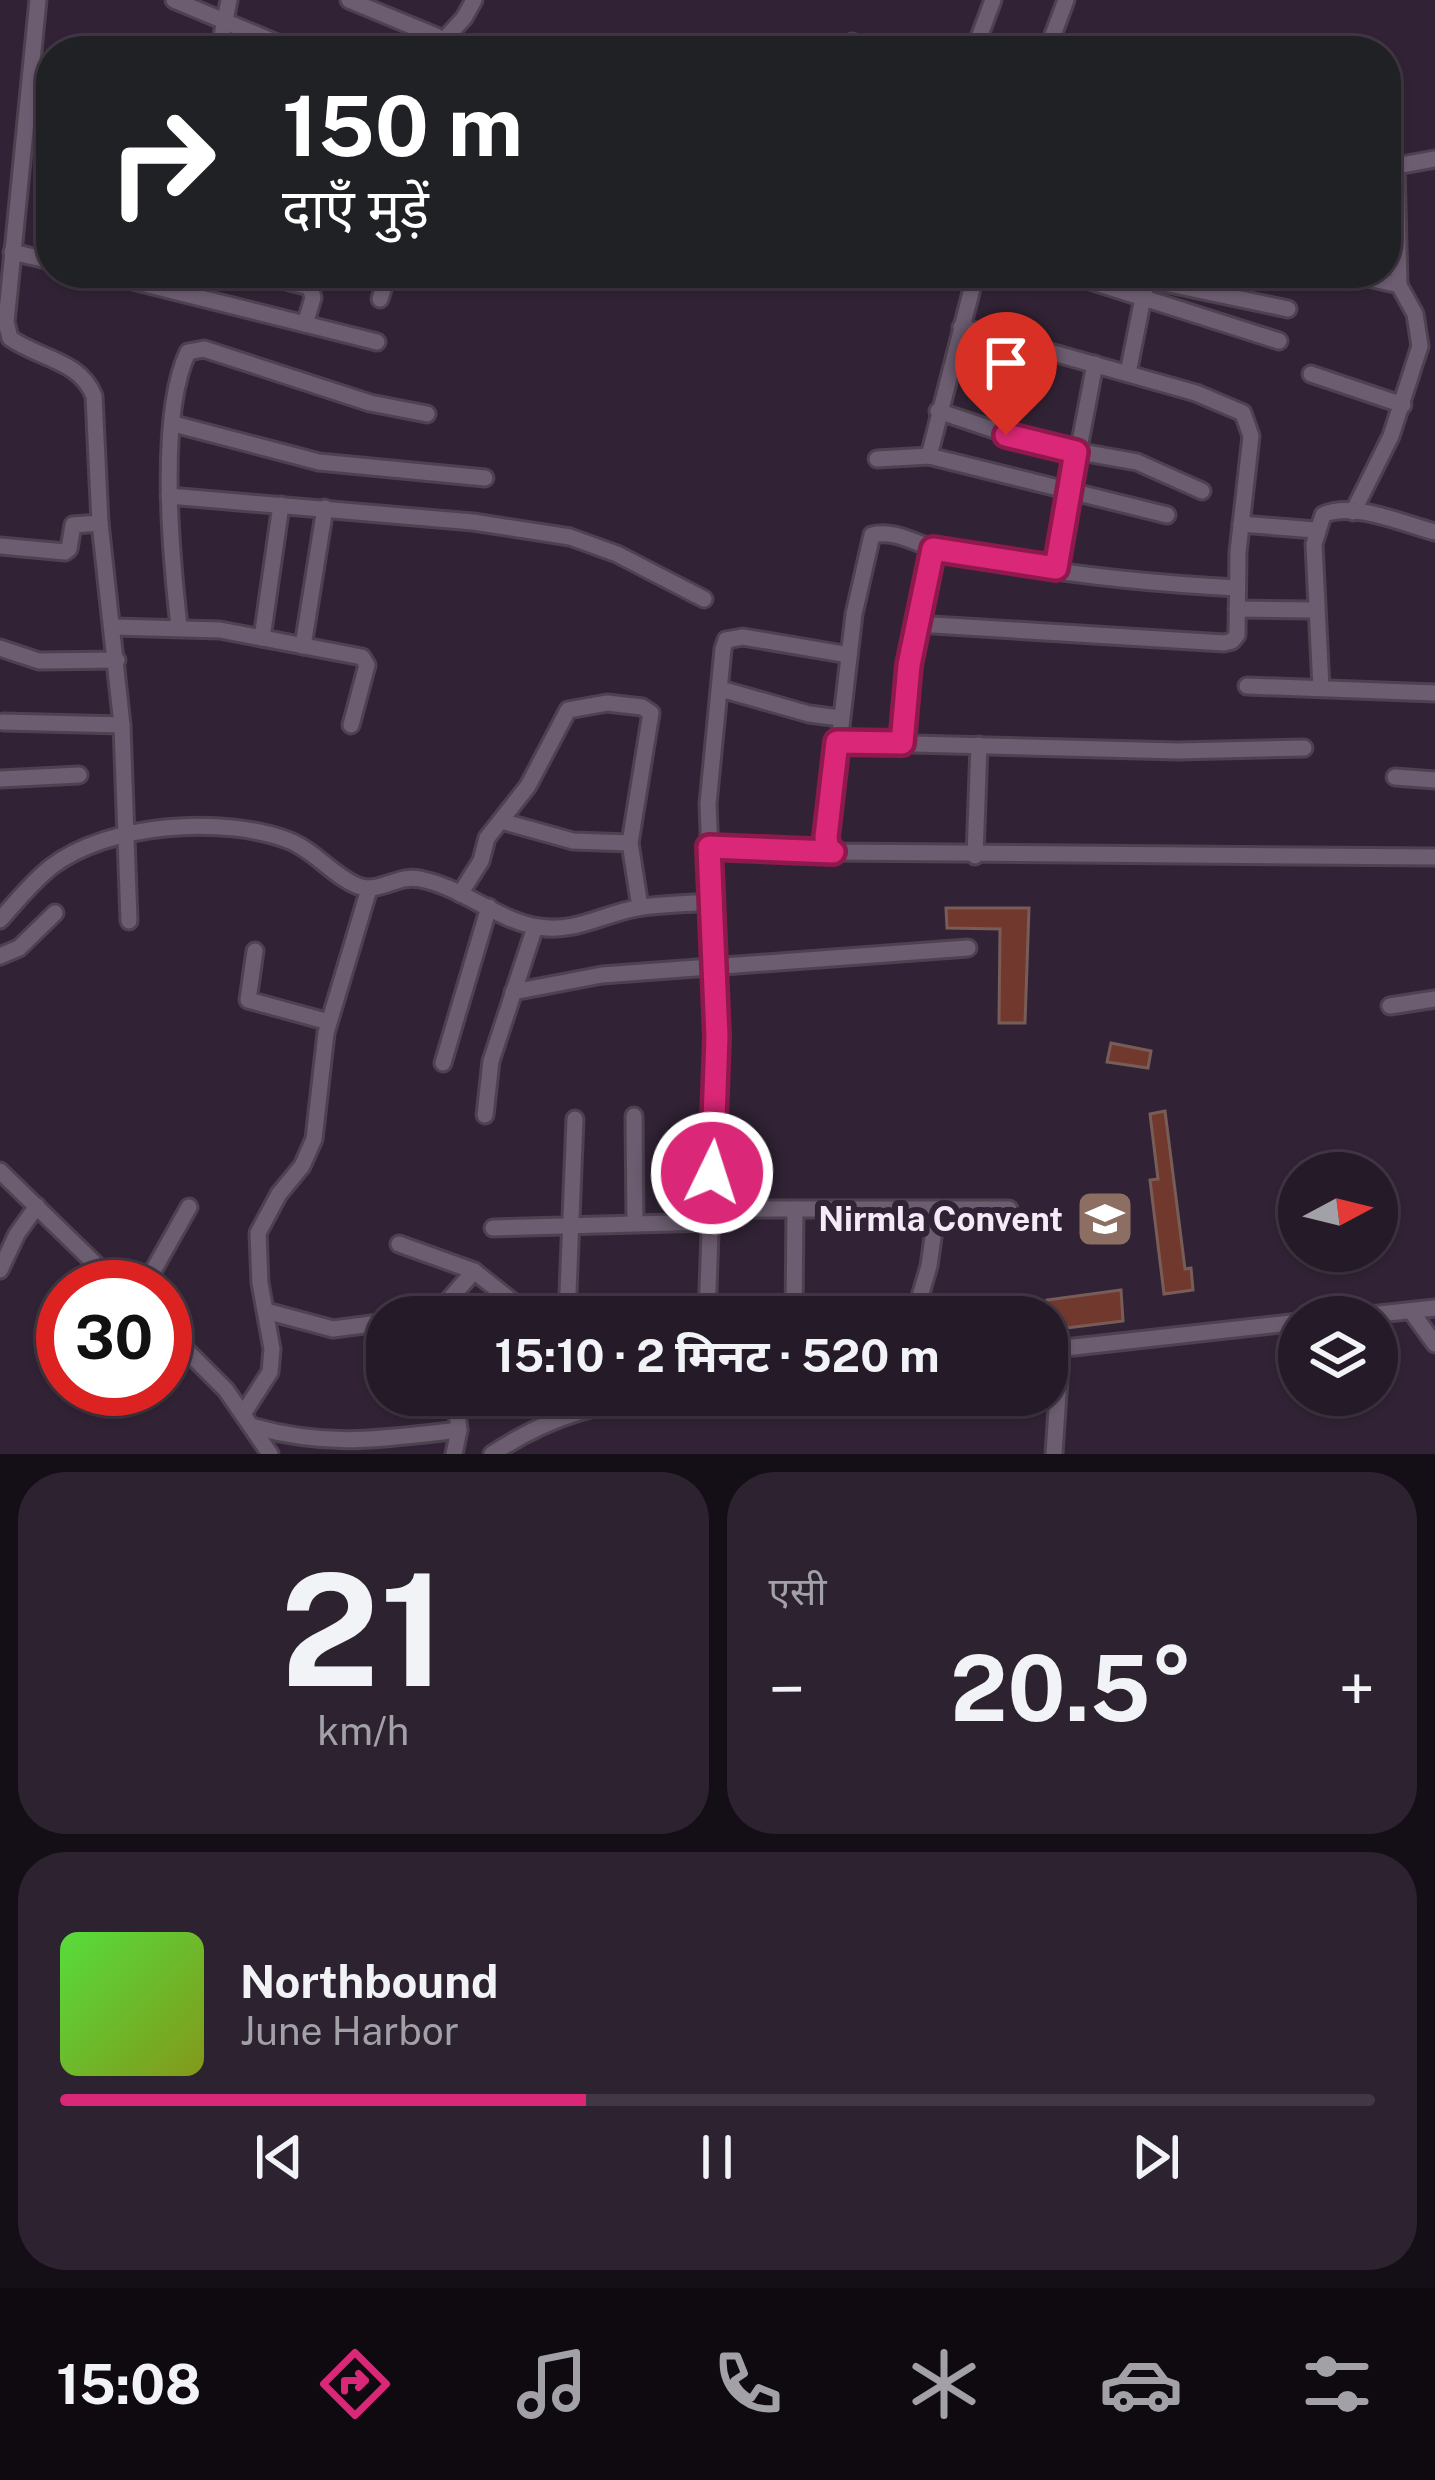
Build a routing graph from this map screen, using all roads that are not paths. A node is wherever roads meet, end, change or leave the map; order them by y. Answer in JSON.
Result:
{"nodes":[{"id":1,"x":38,"y":0,"type":"edge"},
{"id":2,"x":174,"y":0,"type":"edge"},
{"id":3,"x":229,"y":0,"type":"edge"},
{"id":4,"x":349,"y":0,"type":"edge"},
{"id":5,"x":474,"y":0,"type":"edge"},
{"id":6,"x":992,"y":0,"type":"edge"},
{"id":7,"x":1066,"y":0,"type":"edge"},
{"id":8,"x":223,"y":22,"type":"junction"},
{"id":9,"x":221,"y":36,"type":"edge"},
{"id":10,"x":258,"y":36,"type":"edge"},
{"id":11,"x":432,"y":36,"type":"edge"},
{"id":12,"x":450,"y":36,"type":"edge"},
{"id":13,"x":979,"y":36,"type":"edge"},
{"id":14,"x":1053,"y":36,"type":"edge"},
{"id":15,"x":1435,"y":159,"type":"edge"},
{"id":16,"x":1401,"y":165,"type":"edge"},
{"id":17,"x":12,"y":252,"type":"junction"},
{"id":18,"x":36,"y":258,"type":"edge"},
{"id":19,"x":160,"y":288,"type":"edge"},
{"id":20,"x":310,"y":288,"type":"edge"},
{"id":21,"x":383,"y":288,"type":"edge"},
{"id":22,"x":972,"y":288,"type":"edge"},
{"id":23,"x":1145,"y":288,"type":"edge"},
{"id":24,"x":1160,"y":288,"type":"edge"},
{"id":25,"x":1178,"y":288,"type":"edge"},
{"id":26,"x":1400,"y":288,"type":"edge"},
{"id":27,"x":380,"y":298,"type":"dead end"},
{"id":28,"x":1288,"y":309,"type":"dead end"},
{"id":29,"x":305,"y":324,"type":"junction"},
{"id":30,"x":961,"y":327,"type":"junction"},
{"id":31,"x":1279,"y":341,"type":"dead end"},
{"id":32,"x":377,"y":342,"type":"dead end"},
{"id":33,"x":1095,"y":364,"type":"junction"},
{"id":34,"x":1128,"y":374,"type":"junction"},
{"id":35,"x":1311,"y":374,"type":"dead end"},
{"id":36,"x":1403,"y":405,"type":"junction"},
{"id":37,"x":938,"y":411,"type":"junction"},
{"id":38,"x":427,"y":414,"type":"dead end"},
{"id":39,"x":174,"y":424,"type":"junction"},
{"id":40,"x":1076,"y":452,"type":"junction"},
{"id":41,"x":929,"y":456,"type":"junction"},
{"id":42,"x":877,"y":459,"type":"dead end"},
{"id":43,"x":484,"y":478,"type":"dead end"},
{"id":44,"x":1202,"y":491,"type":"dead end"},
{"id":45,"x":1069,"y":492,"type":"junction"},
{"id":46,"x":169,"y":496,"type":"junction"},
{"id":47,"x":281,"y":505,"type":"junction"},
{"id":48,"x":325,"y":508,"type":"junction"},
{"id":49,"x":1353,"y":512,"type":"junction"},
{"id":50,"x":1167,"y":515,"type":"dead end"},
{"id":51,"x":100,"y":523,"type":"junction"},
{"id":52,"x":1240,"y":524,"type":"junction"},
{"id":53,"x":1315,"y":530,"type":"junction"},
{"id":54,"x":1435,"y":532,"type":"edge"},
{"id":55,"x":0,"y":546,"type":"edge"},
{"id":56,"x":933,"y":549,"type":"junction"},
{"id":57,"x":1056,"y":568,"type":"junction"},
{"id":58,"x":1237,"y":588,"type":"junction"},
{"id":59,"x":704,"y":599,"type":"dead end"},
{"id":60,"x":1237,"y":610,"type":"junction"},
{"id":61,"x":1316,"y":610,"type":"junction"},
{"id":62,"x":917,"y":624,"type":"junction"},
{"id":63,"x":178,"y":626,"type":"junction"},
{"id":64,"x":114,"y":627,"type":"junction"},
{"id":65,"x":262,"y":638,"type":"junction"},
{"id":66,"x":303,"y":646,"type":"junction"},
{"id":67,"x":0,"y":648,"type":"edge"},
{"id":68,"x":849,"y":655,"type":"junction"},
{"id":69,"x":117,"y":660,"type":"junction"},
{"id":70,"x":1247,"y":686,"type":"dead end"},
{"id":71,"x":1321,"y":688,"type":"junction"},
{"id":72,"x":721,"y":689,"type":"junction"},
{"id":73,"x":1435,"y":693,"type":"edge"},
{"id":74,"x":840,"y":718,"type":"junction"},
{"id":75,"x":2,"y":722,"type":"edge"},
{"id":76,"x":122,"y":725,"type":"junction"},
{"id":77,"x":351,"y":725,"type":"dead end"},
{"id":78,"x":837,"y":742,"type":"junction"},
{"id":79,"x":902,"y":743,"type":"junction"},
{"id":80,"x":979,"y":745,"type":"junction"},
{"id":81,"x":1304,"y":748,"type":"dead end"},
{"id":82,"x":79,"y":775,"type":"dead end"},
{"id":83,"x":1395,"y":778,"type":"dead end"},
{"id":84,"x":0,"y":779,"type":"edge"},
{"id":85,"x":1435,"y":780,"type":"edge"},
{"id":86,"x":501,"y":820,"type":"junction"},
{"id":87,"x":124,"y":834,"type":"junction"},
{"id":88,"x":630,"y":843,"type":"junction"},
{"id":89,"x":709,"y":847,"type":"junction"},
{"id":90,"x":833,"y":852,"type":"junction"},
{"id":91,"x":975,"y":856,"type":"junction"},
{"id":92,"x":1435,"y":857,"type":"edge"},
{"id":93,"x":369,"y":889,"type":"junction"},
{"id":94,"x":460,"y":894,"type":"junction"},
{"id":95,"x":710,"y":902,"type":"junction"},
{"id":96,"x":489,"y":907,"type":"junction"},
{"id":97,"x":640,"y":907,"type":"junction"},
{"id":98,"x":55,"y":913,"type":"dead end"},
{"id":99,"x":0,"y":920,"type":"edge"},
{"id":100,"x":129,"y":921,"type":"dead end"},
{"id":101,"x":535,"y":927,"type":"junction"},
{"id":102,"x":968,"y":948,"type":"dead end"},
{"id":103,"x":255,"y":951,"type":"dead end"},
{"id":104,"x":0,"y":956,"type":"edge"},
{"id":105,"x":715,"y":967,"type":"junction"},
{"id":106,"x":513,"y":992,"type":"junction"},
{"id":107,"x":1435,"y":999,"type":"edge"},
{"id":108,"x":1390,"y":1006,"type":"dead end"},
{"id":109,"x":329,"y":1022,"type":"junction"},
{"id":110,"x":443,"y":1063,"type":"dead end"},
{"id":111,"x":485,"y":1115,"type":"dead end"},
{"id":112,"x":634,"y":1116,"type":"dead end"},
{"id":113,"x":575,"y":1119,"type":"dead end"},
{"id":114,"x":0,"y":1171,"type":"edge"},
{"id":115,"x":37,"y":1206,"type":"junction"},
{"id":116,"x":189,"y":1207,"type":"dead end"},
{"id":117,"x":795,"y":1209,"type":"junction"},
{"id":118,"x":938,"y":1209,"type":"junction"},
{"id":119,"x":1010,"y":1209,"type":"dead end"},
{"id":120,"x":709,"y":1216,"type":"junction"},
{"id":121,"x":635,"y":1223,"type":"junction"},
{"id":122,"x":572,"y":1225,"type":"junction"},
{"id":123,"x":493,"y":1228,"type":"dead end"},
{"id":124,"x":399,"y":1244,"type":"dead end"},
{"id":125,"x":92,"y":1260,"type":"edge"},
{"id":126,"x":160,"y":1260,"type":"edge"},
{"id":127,"x":0,"y":1270,"type":"edge"},
{"id":128,"x":474,"y":1270,"type":"junction"},
{"id":129,"x":452,"y":1296,"type":"edge"},
{"id":130,"x":506,"y":1296,"type":"edge"},
{"id":131,"x":568,"y":1296,"type":"edge"},
{"id":132,"x":707,"y":1296,"type":"edge"},
{"id":133,"x":794,"y":1296,"type":"edge"},
{"id":134,"x":920,"y":1296,"type":"edge"},
{"id":135,"x":1435,"y":1308,"type":"edge"},
{"id":136,"x":266,"y":1311,"type":"junction"},
{"id":137,"x":1411,"y":1311,"type":"junction"},
{"id":138,"x":1398,"y":1312,"type":"edge"},
{"id":139,"x":1278,"y":1324,"type":"edge"},
{"id":140,"x":366,"y":1325,"type":"edge"},
{"id":141,"x":1435,"y":1344,"type":"edge"},
{"id":142,"x":1068,"y":1347,"type":"edge"},
{"id":143,"x":192,"y":1354,"type":"edge"},
{"id":144,"x":457,"y":1416,"type":"edge"},
{"id":145,"x":560,"y":1416,"type":"edge"},
{"id":146,"x":1054,"y":1416,"type":"edge"},
{"id":147,"x":247,"y":1420,"type":"junction"},
{"id":148,"x":459,"y":1430,"type":"junction"},
{"id":149,"x":270,"y":1454,"type":"edge"},
{"id":150,"x":454,"y":1454,"type":"edge"},
{"id":151,"x":492,"y":1454,"type":"edge"},
{"id":152,"x":1054,"y":1454,"type":"edge"}],
"edges":[{"from":1,"to":17,"type":"street"},
{"from":2,"to":8,"type":"street"},
{"from":3,"to":8,"type":"street"},
{"from":4,"to":11,"type":"street"},
{"from":5,"to":12,"type":"street"},
{"from":6,"to":13,"type":"street"},
{"from":7,"to":14,"type":"street"},
{"from":8,"to":9,"type":"street"},
{"from":8,"to":10,"type":"street"},
{"from":15,"to":16,"type":"street"},
{"from":17,"to":18,"type":"street"},
{"from":17,"to":51,"type":"street"},
{"from":19,"to":29,"type":"street"},
{"from":20,"to":29,"type":"street"},
{"from":21,"to":27,"type":"street"},
{"from":22,"to":30,"type":"street"},
{"from":23,"to":34,"type":"street"},
{"from":24,"to":31,"type":"street"},
{"from":25,"to":28,"type":"street"},
{"from":26,"to":36,"type":"street"},
{"from":29,"to":32,"type":"street"},
{"from":30,"to":33,"type":"street"},
{"from":30,"to":37,"type":"street"},
{"from":33,"to":34,"type":"street"},
{"from":33,"to":40,"type":"street"},
{"from":34,"to":52,"type":"street"},
{"from":35,"to":36,"type":"street"},
{"from":36,"to":49,"type":"street"},
{"from":37,"to":40,"type":"street"},
{"from":37,"to":41,"type":"street"},
{"from":38,"to":39,"type":"street"},
{"from":39,"to":43,"type":"street"},
{"from":39,"to":46,"type":"street"},
{"from":40,"to":44,"type":"street"},
{"from":40,"to":45,"type":"street"},
{"from":41,"to":42,"type":"street"},
{"from":41,"to":45,"type":"street"},
{"from":45,"to":50,"type":"street"},
{"from":45,"to":57,"type":"street"},
{"from":46,"to":47,"type":"street"},
{"from":46,"to":63,"type":"street"},
{"from":47,"to":48,"type":"street"},
{"from":47,"to":65,"type":"street"},
{"from":48,"to":59,"type":"street"},
{"from":48,"to":66,"type":"street"},
{"from":49,"to":53,"type":"street"},
{"from":49,"to":54,"type":"street"},
{"from":51,"to":55,"type":"street"},
{"from":51,"to":64,"type":"street"},
{"from":52,"to":53,"type":"street"},
{"from":52,"to":58,"type":"street"},
{"from":53,"to":61,"type":"street"},
{"from":56,"to":57,"type":"street"},
{"from":56,"to":62,"type":"street"},
{"from":56,"to":68,"type":"street"},
{"from":57,"to":58,"type":"street"},
{"from":58,"to":60,"type":"street"},
{"from":60,"to":61,"type":"street"},
{"from":60,"to":62,"type":"street"},
{"from":61,"to":71,"type":"street"},
{"from":62,"to":79,"type":"street"},
{"from":63,"to":64,"type":"street"},
{"from":63,"to":65,"type":"street"},
{"from":64,"to":69,"type":"street"},
{"from":65,"to":66,"type":"street"},
{"from":66,"to":77,"type":"street"},
{"from":67,"to":69,"type":"street"},
{"from":68,"to":72,"type":"street"},
{"from":68,"to":74,"type":"street"},
{"from":69,"to":76,"type":"street"},
{"from":70,"to":71,"type":"street"},
{"from":71,"to":73,"type":"street"},
{"from":72,"to":74,"type":"street"},
{"from":72,"to":89,"type":"street"},
{"from":74,"to":78,"type":"street"},
{"from":75,"to":76,"type":"street"},
{"from":76,"to":87,"type":"street"},
{"from":78,"to":79,"type":"street"},
{"from":78,"to":90,"type":"street"},
{"from":79,"to":80,"type":"street"},
{"from":80,"to":81,"type":"street"},
{"from":80,"to":91,"type":"street"},
{"from":82,"to":84,"type":"street"},
{"from":83,"to":85,"type":"street"},
{"from":86,"to":88,"type":"street"},
{"from":86,"to":88,"type":"street"},
{"from":86,"to":94,"type":"street"},
{"from":87,"to":93,"type":"street"},
{"from":87,"to":99,"type":"street"},
{"from":87,"to":100,"type":"street"},
{"from":88,"to":97,"type":"street"},
{"from":89,"to":90,"type":"street"},
{"from":89,"to":95,"type":"street"},
{"from":90,"to":91,"type":"street"},
{"from":91,"to":92,"type":"street"},
{"from":93,"to":94,"type":"street"},
{"from":93,"to":109,"type":"street"},
{"from":94,"to":96,"type":"street"},
{"from":95,"to":97,"type":"street"},
{"from":95,"to":105,"type":"street"},
{"from":96,"to":101,"type":"street"},
{"from":96,"to":110,"type":"street"},
{"from":97,"to":101,"type":"street"},
{"from":98,"to":104,"type":"street"},
{"from":101,"to":106,"type":"street"},
{"from":102,"to":105,"type":"street"},
{"from":103,"to":109,"type":"street"},
{"from":105,"to":106,"type":"street"},
{"from":105,"to":120,"type":"street"},
{"from":106,"to":111,"type":"street"},
{"from":107,"to":108,"type":"street"},
{"from":109,"to":136,"type":"street"},
{"from":112,"to":121,"type":"street"},
{"from":113,"to":122,"type":"street"},
{"from":114,"to":115,"type":"street"},
{"from":115,"to":125,"type":"street"},
{"from":115,"to":127,"type":"street"},
{"from":116,"to":126,"type":"street"},
{"from":117,"to":118,"type":"street"},
{"from":117,"to":120,"type":"street"},
{"from":117,"to":133,"type":"street"},
{"from":118,"to":119,"type":"street"},
{"from":118,"to":134,"type":"street"},
{"from":120,"to":121,"type":"street"},
{"from":120,"to":132,"type":"street"},
{"from":121,"to":122,"type":"street"},
{"from":122,"to":123,"type":"street"},
{"from":122,"to":131,"type":"street"},
{"from":124,"to":128,"type":"street"},
{"from":128,"to":129,"type":"street"},
{"from":128,"to":130,"type":"street"},
{"from":135,"to":137,"type":"street"},
{"from":136,"to":140,"type":"street"},
{"from":136,"to":147,"type":"street"},
{"from":137,"to":138,"type":"street"},
{"from":137,"to":141,"type":"street"},
{"from":139,"to":142,"type":"street"},
{"from":143,"to":147,"type":"street"},
{"from":144,"to":148,"type":"street"},
{"from":145,"to":151,"type":"street"},
{"from":146,"to":152,"type":"street"},
{"from":147,"to":148,"type":"street"},
{"from":147,"to":149,"type":"street"},
{"from":148,"to":150,"type":"street"}]}
